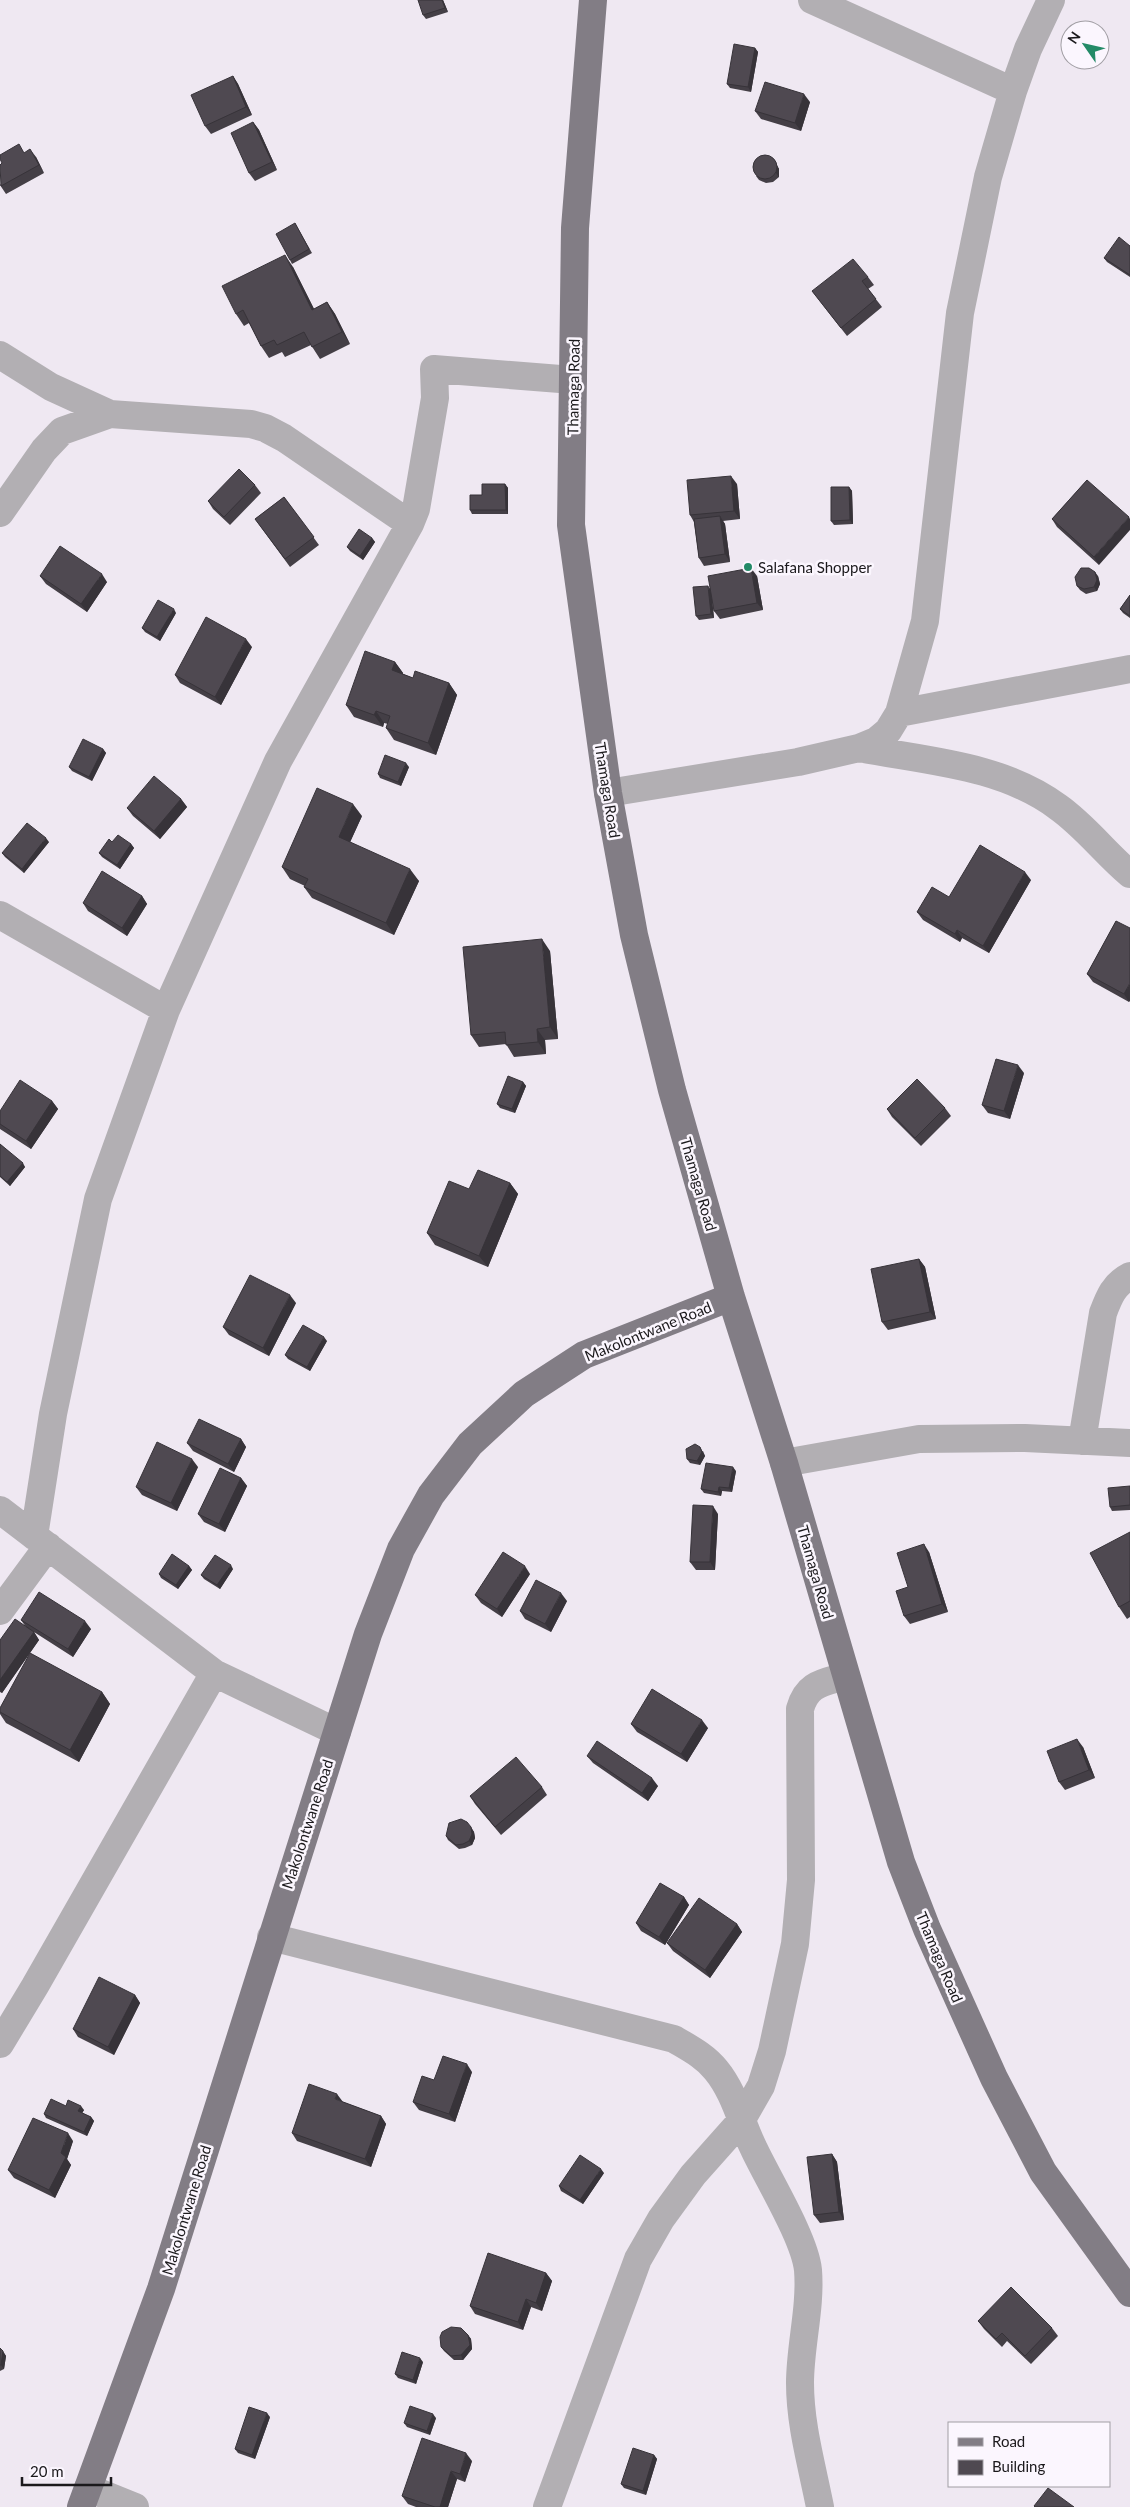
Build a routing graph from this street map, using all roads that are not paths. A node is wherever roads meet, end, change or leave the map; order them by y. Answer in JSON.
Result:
{"nodes":[{"id":1,"x":593,"y":0,"type":"edge"},
{"id":2,"x":1051,"y":0,"type":"edge"},
{"id":3,"x":819,"y":1,"type":"edge"},
{"id":4,"x":1013,"y":91,"type":"junction"},
{"id":5,"x":0,"y":355,"type":"edge"},
{"id":6,"x":573,"y":380,"type":"junction"},
{"id":7,"x":110,"y":414,"type":"junction"},
{"id":8,"x":0,"y":513,"type":"edge"},
{"id":9,"x":410,"y":524,"type":"junction"},
{"id":10,"x":1130,"y":669,"type":"edge"},
{"id":11,"x":899,"y":712,"type":"junction"},
{"id":12,"x":859,"y":748,"type":"junction"},
{"id":13,"x":608,"y":793,"type":"junction"},
{"id":14,"x":1130,"y":874,"type":"edge"},
{"id":15,"x":0,"y":915,"type":"edge"},
{"id":16,"x":166,"y":1010,"type":"junction"},
{"id":17,"x":1130,"y":1276,"type":"edge"},
{"id":18,"x":731,"y":1297,"type":"junction"},
{"id":19,"x":1082,"y":1441,"type":"junction"},
{"id":20,"x":1130,"y":1444,"type":"edge"},
{"id":21,"x":784,"y":1463,"type":"junction"},
{"id":22,"x":0,"y":1510,"type":"edge"},
{"id":23,"x":41,"y":1541,"type":"junction"},
{"id":24,"x":0,"y":1611,"type":"edge"},
{"id":25,"x":214,"y":1673,"type":"junction"},
{"id":26,"x":846,"y":1676,"type":"junction"},
{"id":27,"x":337,"y":1732,"type":"junction"},
{"id":28,"x":271,"y":1937,"type":"junction"},
{"id":29,"x":0,"y":2044,"type":"edge"},
{"id":30,"x":741,"y":2121,"type":"junction"},
{"id":31,"x":1130,"y":2293,"type":"edge"},
{"id":32,"x":85,"y":2498,"type":"edge"},
{"id":33,"x":135,"y":2507,"type":"edge"},
{"id":34,"x":547,"y":2507,"type":"edge"},
{"id":35,"x":820,"y":2507,"type":"edge"}],
"edges":[{"from":1,"to":6,"type":"main road","name":"Thamaga Road"},
{"from":2,"to":4,"type":"street"},
{"from":3,"to":4,"type":"street"},
{"from":4,"to":11,"type":"street"},
{"from":5,"to":7,"type":"street"},
{"from":6,"to":9,"type":"street"},
{"from":6,"to":13,"type":"main road","name":"Thamaga Road"},
{"from":7,"to":8,"type":"street"},
{"from":7,"to":9,"type":"street"},
{"from":9,"to":16,"type":"street"},
{"from":10,"to":11,"type":"street"},
{"from":11,"to":12,"type":"street"},
{"from":12,"to":13,"type":"street"},
{"from":12,"to":14,"type":"street"},
{"from":13,"to":18,"type":"main road","name":"Thamaga Road"},
{"from":15,"to":16,"type":"street"},
{"from":16,"to":23,"type":"street"},
{"from":17,"to":19,"type":"street"},
{"from":18,"to":21,"type":"main road","name":"Thamaga Road"},
{"from":18,"to":27,"type":"main road","name":"Makolontwane Road"},
{"from":19,"to":20,"type":"street"},
{"from":19,"to":21,"type":"street"},
{"from":21,"to":26,"type":"main road","name":"Thamaga Road"},
{"from":22,"to":23,"type":"street"},
{"from":23,"to":24,"type":"street"},
{"from":23,"to":25,"type":"street"},
{"from":25,"to":27,"type":"street"},
{"from":25,"to":29,"type":"street"},
{"from":26,"to":30,"type":"street"},
{"from":26,"to":31,"type":"main road","name":"Thamaga Road"},
{"from":27,"to":28,"type":"main road","name":"Makolontwane Road"},
{"from":28,"to":30,"type":"street"},
{"from":28,"to":32,"type":"main road","name":"Makolontwane Road"},
{"from":30,"to":34,"type":"street"},
{"from":30,"to":35,"type":"street"},
{"from":32,"to":33,"type":"street"}]}
